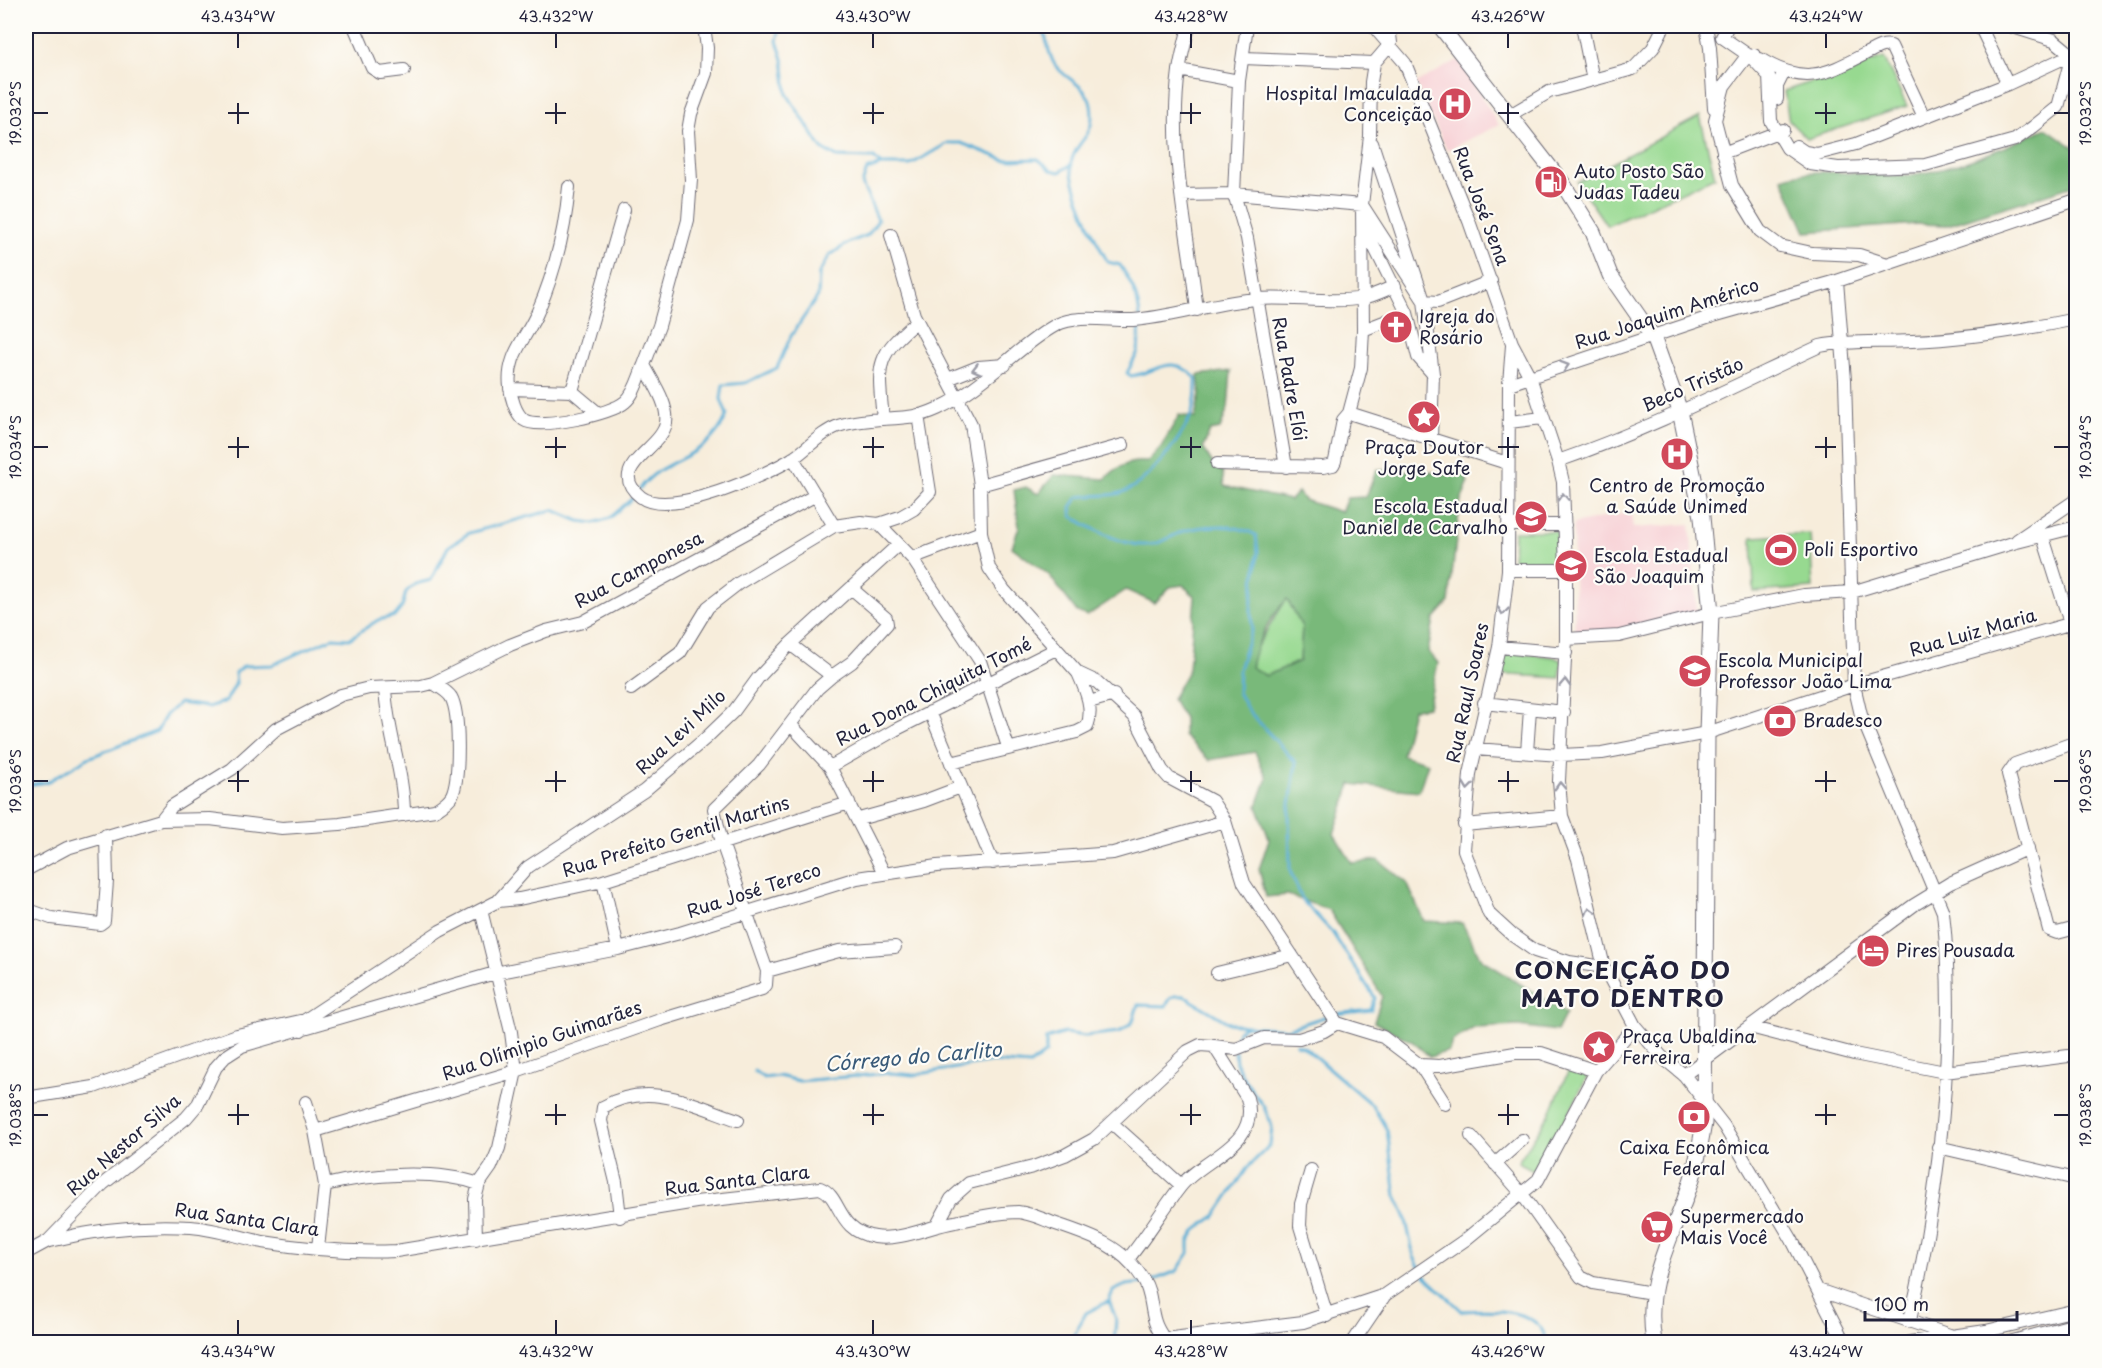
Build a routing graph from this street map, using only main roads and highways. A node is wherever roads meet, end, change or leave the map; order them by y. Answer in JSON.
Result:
{"nodes":[{"id":1,"x":1440,"y":26,"type":"edge"},
{"id":2,"x":1654,"y":1342,"type":"edge"}],
"edges":[{"from":1,"to":2,"type":"main road"}]}
